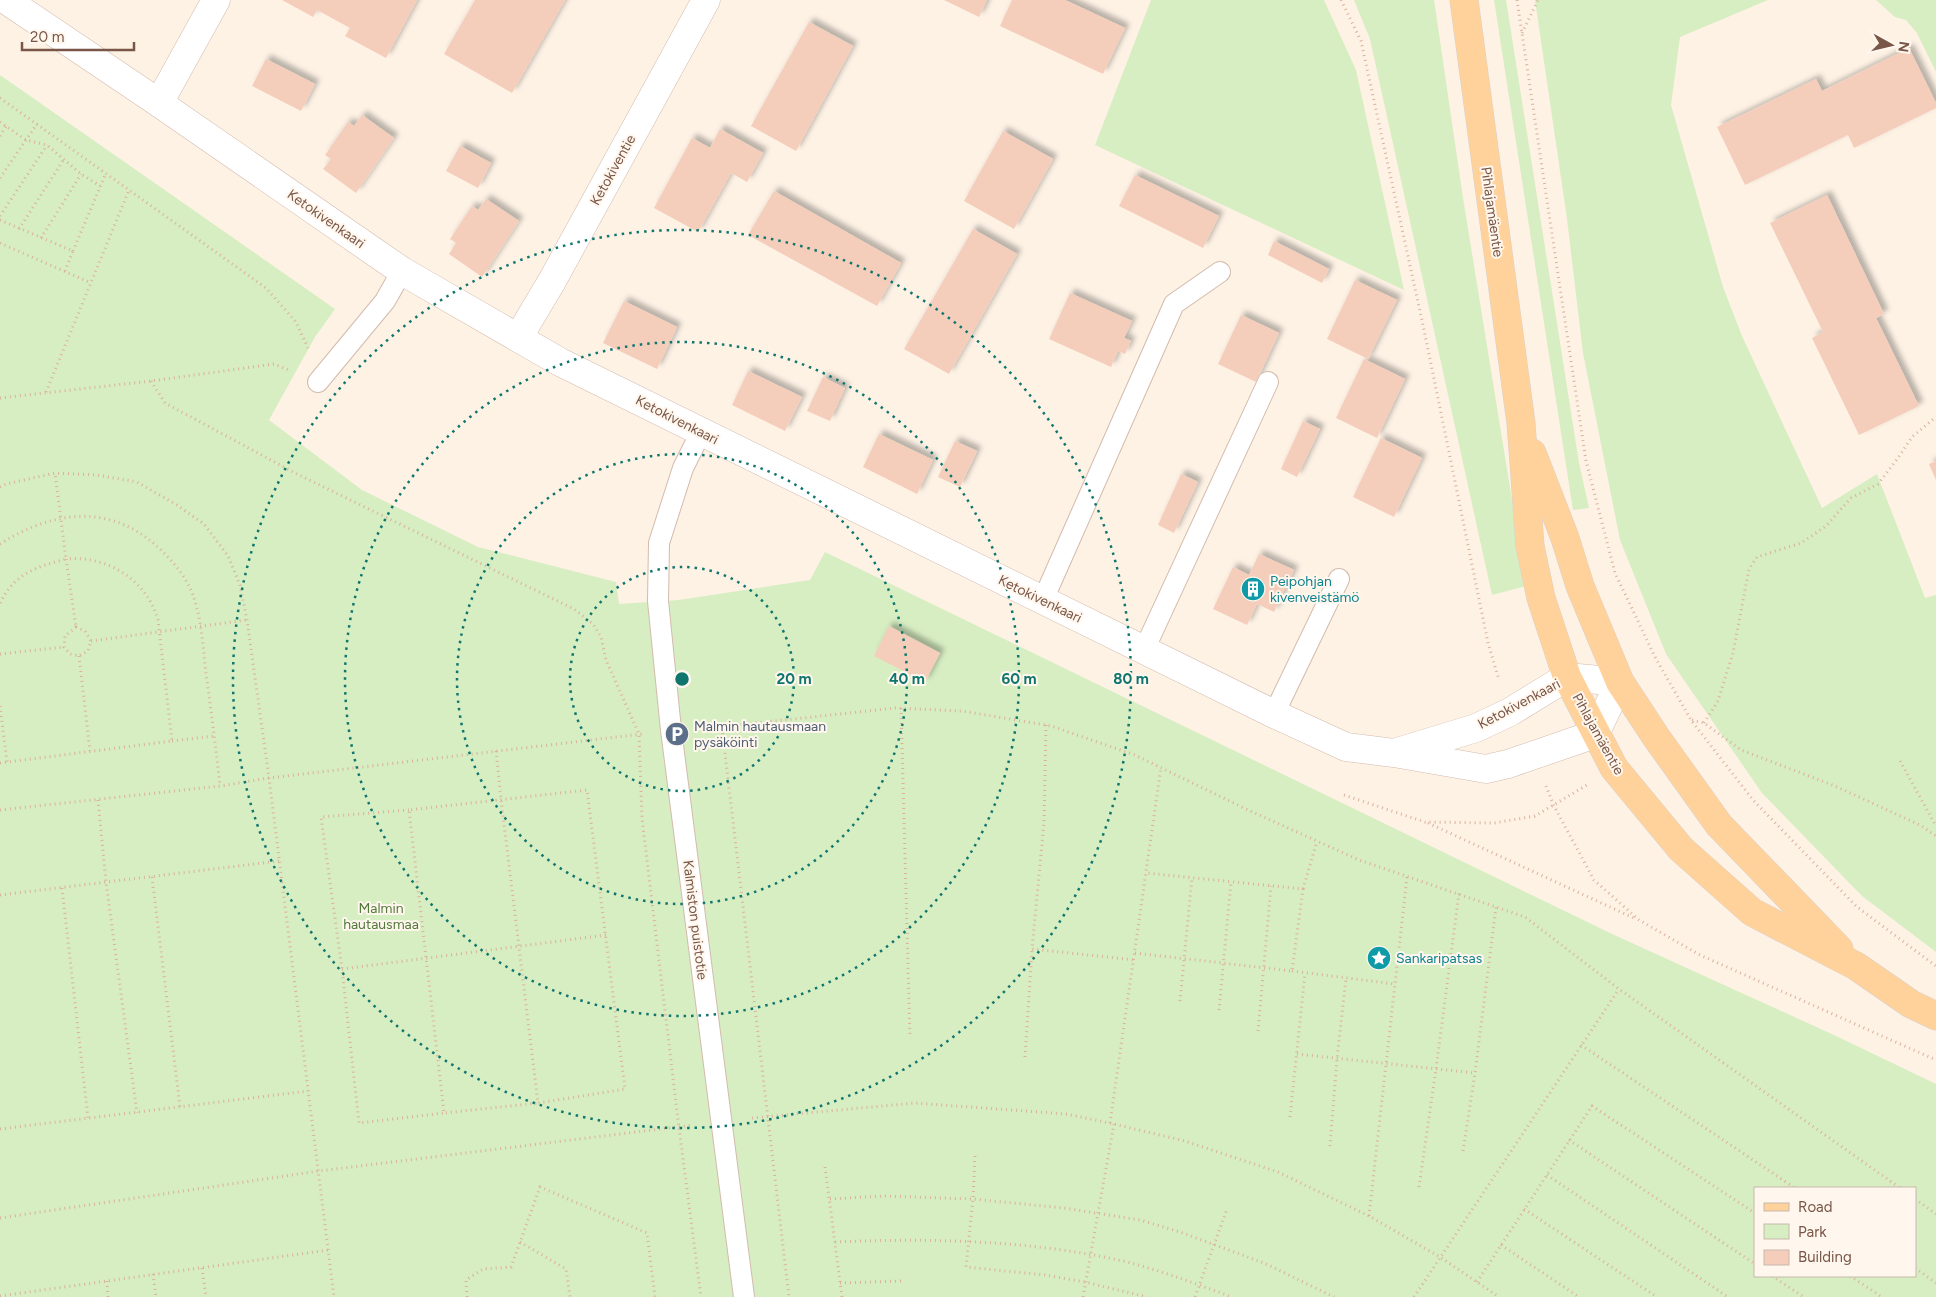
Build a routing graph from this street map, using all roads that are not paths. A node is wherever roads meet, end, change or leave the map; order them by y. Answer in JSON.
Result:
{"nodes":[{"id":1,"x":6,"y":0,"type":"edge"},
{"id":2,"x":216,"y":0,"type":"edge"},
{"id":3,"x":706,"y":0,"type":"edge"},
{"id":4,"x":1464,"y":0,"type":"edge"},
{"id":5,"x":159,"y":103,"type":"junction"},
{"id":6,"x":402,"y":271,"type":"junction"},
{"id":7,"x":1220,"y":272,"type":"dead end"},
{"id":8,"x":518,"y":338,"type":"junction"},
{"id":9,"x":318,"y":382,"type":"road end"},
{"id":10,"x":1268,"y":382,"type":"dead end"},
{"id":11,"x":1521,"y":423,"type":"junction"},
{"id":12,"x":701,"y":432,"type":"junction"},
{"id":13,"x":1339,"y":579,"type":"dead end"},
{"id":14,"x":1044,"y":600,"type":"junction"},
{"id":15,"x":1144,"y":650,"type":"junction"},
{"id":16,"x":1567,"y":677,"type":"junction"},
{"id":17,"x":1620,"y":682,"type":"junction"},
{"id":18,"x":1274,"y":714,"type":"junction"},
{"id":19,"x":1595,"y":734,"type":"junction"},
{"id":20,"x":1394,"y":753,"type":"junction"},
{"id":21,"x":1856,"y":966,"type":"junction"},
{"id":22,"x":1936,"y":1016,"type":"edge"},
{"id":23,"x":744,"y":1297,"type":"edge"}],
"edges":[{"from":1,"to":5,"type":"street","name":"Ketokivenkaari"},
{"from":2,"to":5,"type":"street"},
{"from":3,"to":8,"type":"street","name":"Ketokiventie"},
{"from":4,"to":11,"type":"main road","name":"Pihlajamäentie"},
{"from":5,"to":6,"type":"street","name":"Ketokivenkaari"},
{"from":6,"to":8,"type":"street","name":"Ketokivenkaari"},
{"from":6,"to":9,"type":"lane"},
{"from":7,"to":14,"type":"lane"},
{"from":8,"to":12,"type":"street","name":"Ketokivenkaari"},
{"from":10,"to":15,"type":"lane"},
{"from":11,"to":16,"type":"main road","name":"Pihlajamäentie"},
{"from":11,"to":17,"type":"main road","name":"Pihlajamäentie"},
{"from":12,"to":14,"type":"street","name":"Ketokivenkaari"},
{"from":12,"to":23,"type":"lane","name":"Kalmiston puistotie"},
{"from":13,"to":18,"type":"lane"},
{"from":14,"to":15,"type":"street","name":"Ketokivenkaari"},
{"from":15,"to":18,"type":"street","name":"Ketokivenkaari"},
{"from":16,"to":17,"type":"street","name":"Ketokivenkaari"},
{"from":16,"to":19,"type":"main road","name":"Pihlajamäentie"},
{"from":16,"to":20,"type":"street","name":"Ketokivenkaari"},
{"from":17,"to":19,"type":"street"},
{"from":17,"to":21,"type":"main road","name":"Pihlajamäentie"},
{"from":18,"to":20,"type":"street","name":"Ketokivenkaari"},
{"from":19,"to":20,"type":"street","name":"Ketokivenkaari"},
{"from":19,"to":21,"type":"main road","name":"Pihlajamäentie"},
{"from":21,"to":22,"type":"main road","name":"Pihlajamäentie"}]}
